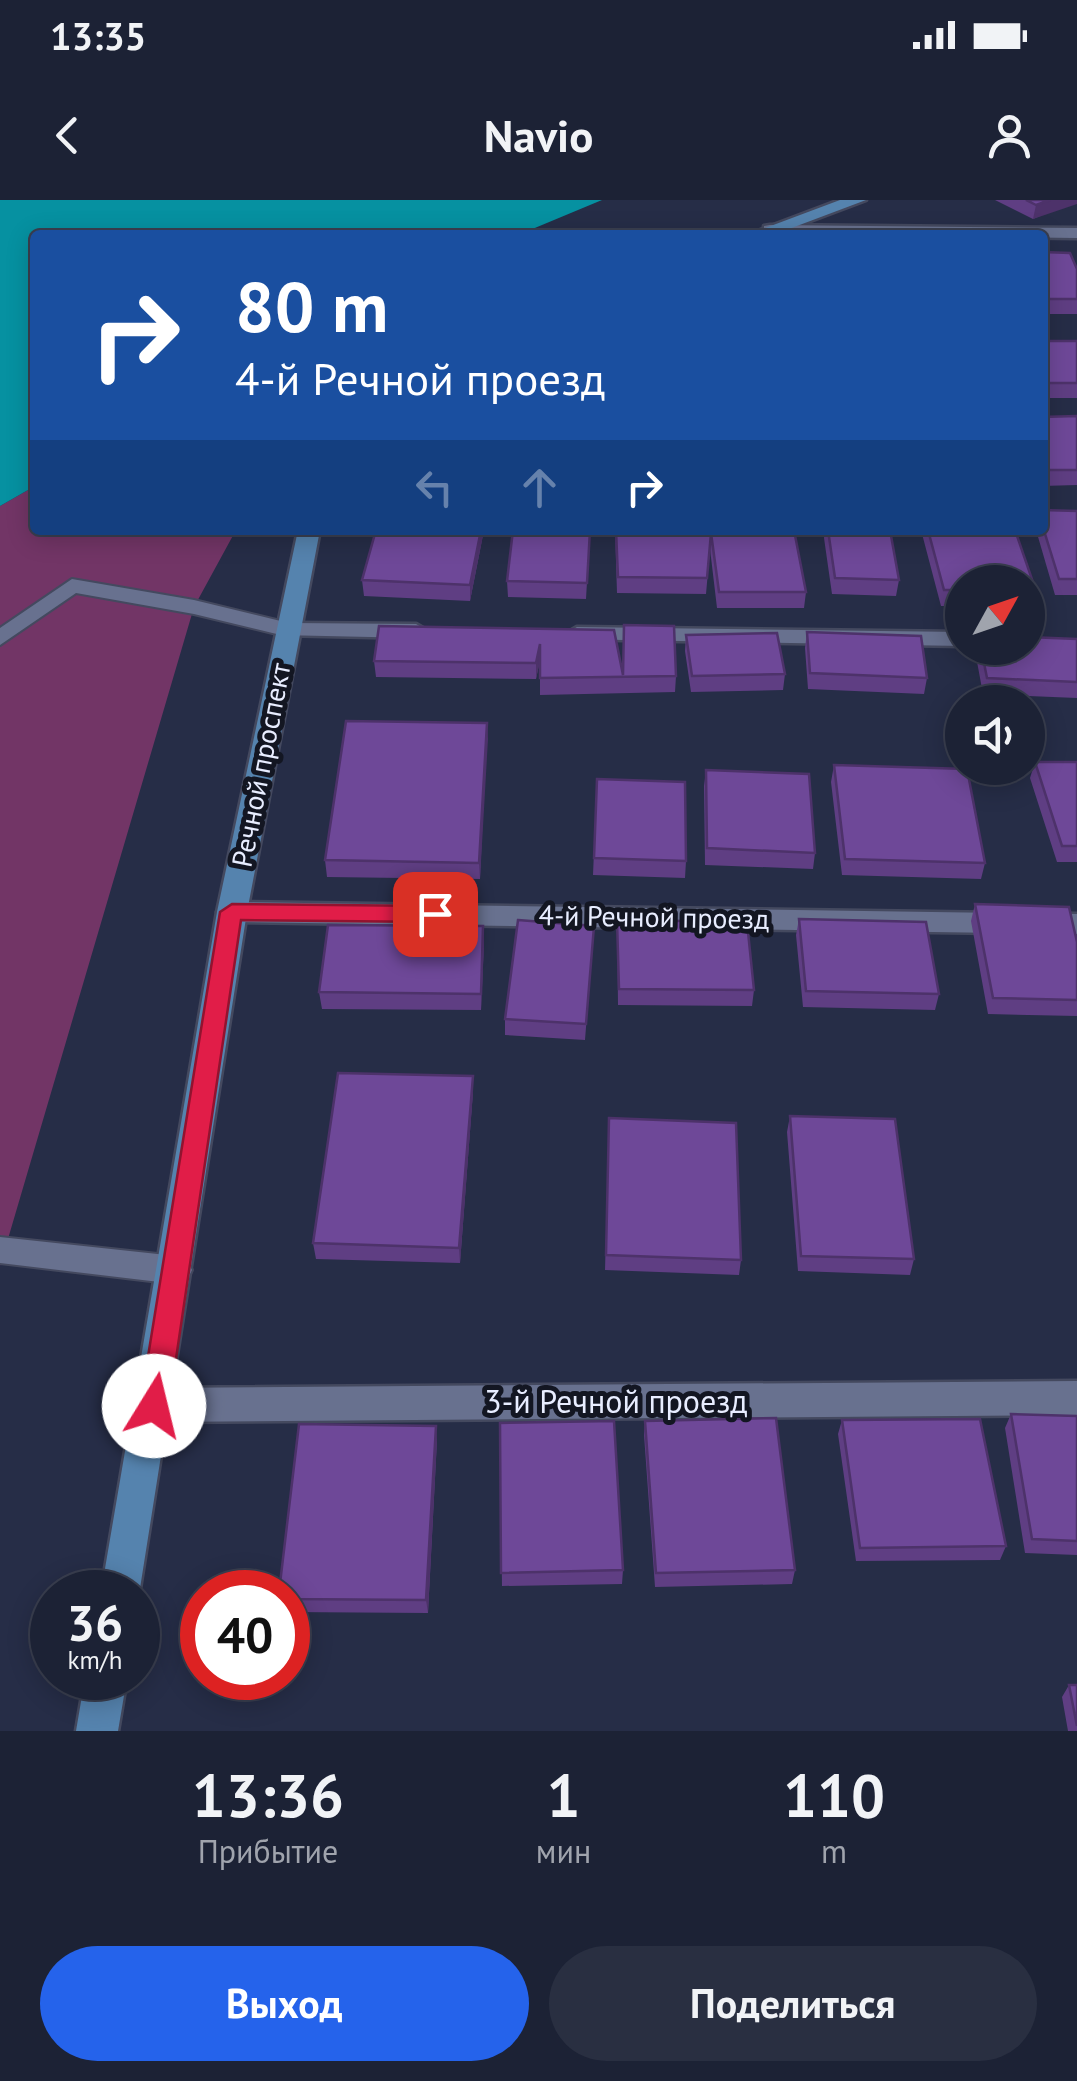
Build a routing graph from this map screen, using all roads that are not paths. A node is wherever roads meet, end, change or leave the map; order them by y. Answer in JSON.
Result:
{"nodes":[{"id":1,"x":858,"y":200,"type":"edge"},
{"id":2,"x":769,"y":230,"type":"edge"},
{"id":3,"x":1048,"y":233,"type":"edge"},
{"id":4,"x":1077,"y":233,"type":"edge"},
{"id":5,"x":308,"y":535,"type":"edge"},
{"id":6,"x":289,"y":630,"type":"junction"},
{"id":7,"x":436,"y":632,"type":"edge"},
{"id":8,"x":553,"y":634,"type":"edge"},
{"id":9,"x":0,"y":638,"type":"edge"},
{"id":10,"x":945,"y":639,"type":"edge"},
{"id":11,"x":232,"y":912,"type":"junction"},
{"id":12,"x":1077,"y":924,"type":"edge"},
{"id":13,"x":0,"y":1250,"type":"edge"},
{"id":14,"x":176,"y":1270,"type":"junction"},
{"id":15,"x":1077,"y":1398,"type":"edge"},
{"id":16,"x":154,"y":1406,"type":"junction"},
{"id":17,"x":125,"y":1570,"type":"edge"},
{"id":18,"x":102,"y":1700,"type":"edge"},
{"id":19,"x":97,"y":1731,"type":"edge"}],
"edges":[{"from":1,"to":2,"type":"street"},
{"from":3,"to":4,"type":"street"},
{"from":5,"to":6,"type":"street","name":"Речной проспект"},
{"from":6,"to":7,"type":"street"},
{"from":6,"to":9,"type":"lane"},
{"from":6,"to":11,"type":"street","name":"Речной проспект"},
{"from":8,"to":10,"type":"street"},
{"from":11,"to":12,"type":"street","name":"4-й Речной проезд"},
{"from":11,"to":14,"type":"street","name":"Речной проспект"},
{"from":13,"to":14,"type":"lane"},
{"from":14,"to":16,"type":"street","name":"Речной проспект"},
{"from":15,"to":16,"type":"street","name":"3-й Речной проезд"},
{"from":16,"to":17,"type":"street","name":"Речной проспект"},
{"from":18,"to":19,"type":"street"}]}
